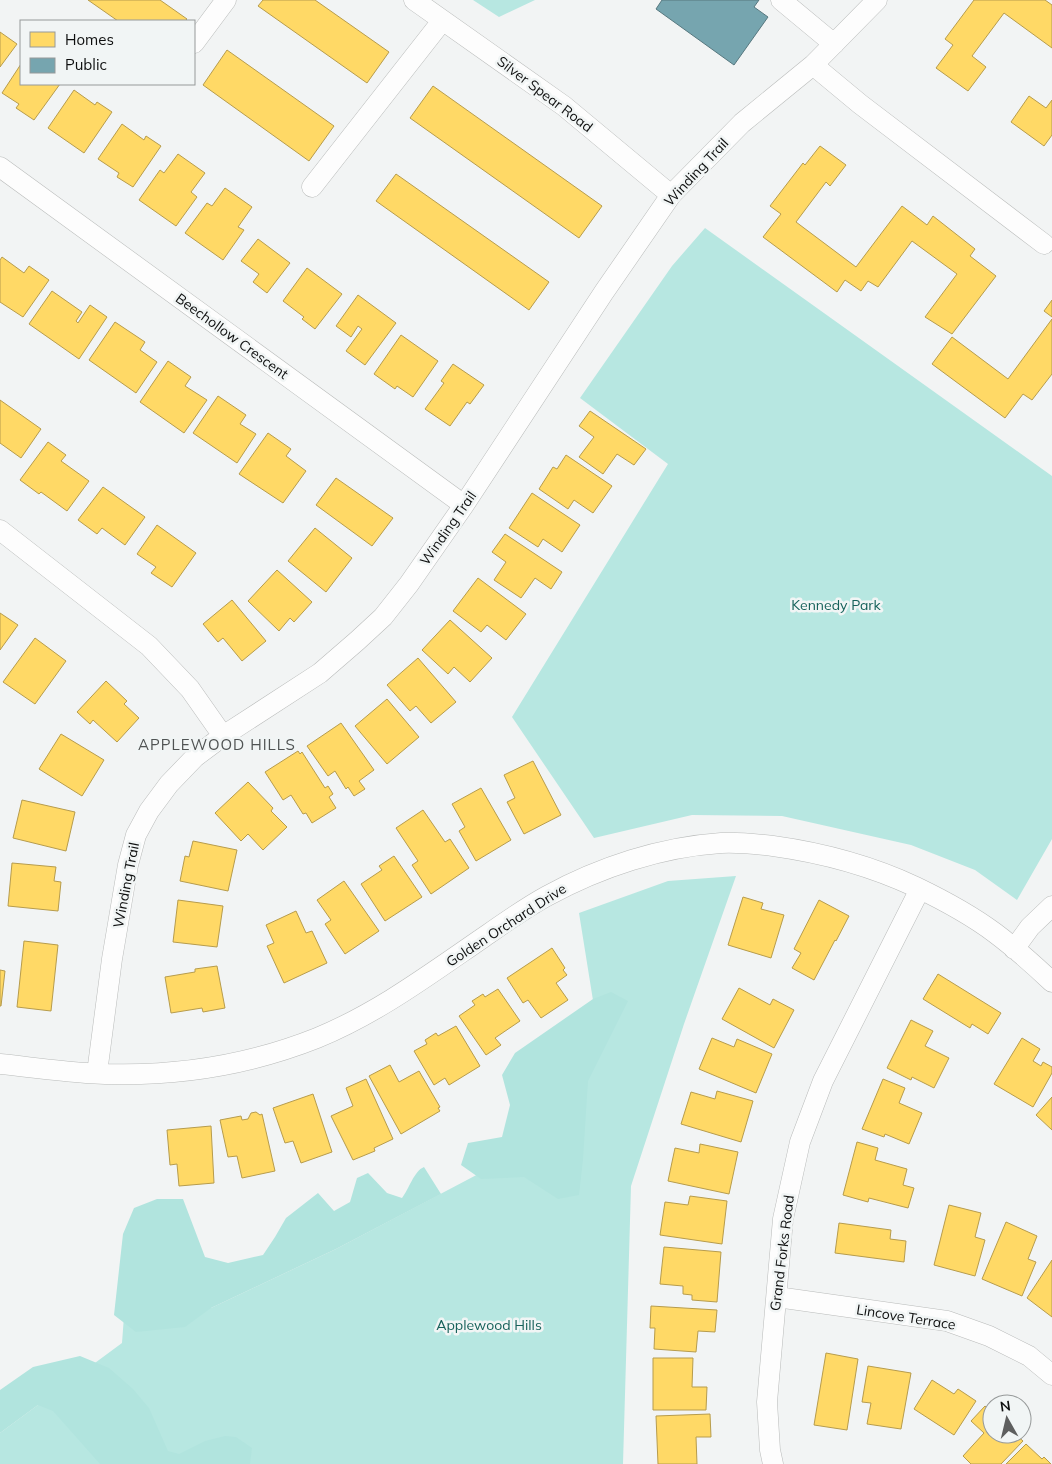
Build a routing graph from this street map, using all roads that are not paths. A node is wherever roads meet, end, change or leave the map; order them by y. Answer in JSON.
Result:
{"nodes":[{"id":1,"x":226,"y":0,"type":"edge"},
{"id":2,"x":414,"y":0,"type":"edge"},
{"id":3,"x":780,"y":0,"type":"edge"},
{"id":4,"x":877,"y":0,"type":"edge"},
{"id":5,"x":442,"y":21,"type":"junction"},
{"id":6,"x":195,"y":42,"type":"edge"},
{"id":7,"x":834,"y":44,"type":"junction"},
{"id":8,"x":813,"y":65,"type":"junction"},
{"id":9,"x":0,"y":167,"type":"edge"},
{"id":10,"x":312,"y":186,"type":"dead end"},
{"id":11,"x":671,"y":195,"type":"junction"},
{"id":12,"x":1044,"y":244,"type":"dead end"},
{"id":13,"x":464,"y":506,"type":"junction"},
{"id":14,"x":0,"y":530,"type":"edge"},
{"id":15,"x":223,"y":736,"type":"junction"},
{"id":16,"x":920,"y":890,"type":"junction"},
{"id":17,"x":1052,"y":906,"type":"edge"},
{"id":18,"x":1014,"y":949,"type":"junction"},
{"id":19,"x":1052,"y":982,"type":"edge"},
{"id":20,"x":0,"y":1064,"type":"edge"},
{"id":21,"x":97,"y":1073,"type":"junction"},
{"id":22,"x":777,"y":1297,"type":"junction"},
{"id":23,"x":1052,"y":1375,"type":"edge"},
{"id":24,"x":773,"y":1464,"type":"edge"}],
"edges":[{"from":1,"to":6,"type":"street"},
{"from":2,"to":5,"type":"street","name":"Silver Spear Road"},
{"from":3,"to":7,"type":"street"},
{"from":4,"to":7,"type":"street","name":"Winding Trail"},
{"from":5,"to":10,"type":"street"},
{"from":5,"to":11,"type":"street","name":"Silver Spear Road"},
{"from":7,"to":8,"type":"street","name":"Winding Trail"},
{"from":8,"to":11,"type":"street","name":"Winding Trail"},
{"from":8,"to":12,"type":"street"},
{"from":9,"to":13,"type":"street","name":"Beechollow Crescent"},
{"from":11,"to":13,"type":"street","name":"Winding Trail"},
{"from":13,"to":15,"type":"street","name":"Winding Trail"},
{"from":14,"to":15,"type":"street"},
{"from":15,"to":21,"type":"street","name":"Winding Trail"},
{"from":16,"to":18,"type":"street","name":"Golden Orchard Drive"},
{"from":16,"to":21,"type":"street","name":"Golden Orchard Drive"},
{"from":16,"to":22,"type":"street","name":"Grand Forks Road"},
{"from":17,"to":18,"type":"street"},
{"from":18,"to":19,"type":"street","name":"Golden Orchard Drive"},
{"from":20,"to":21,"type":"street","name":"Golden Orchard Drive"},
{"from":22,"to":23,"type":"street","name":"Lincove Terrace"},
{"from":22,"to":24,"type":"street","name":"Grand Forks Road"}]}
